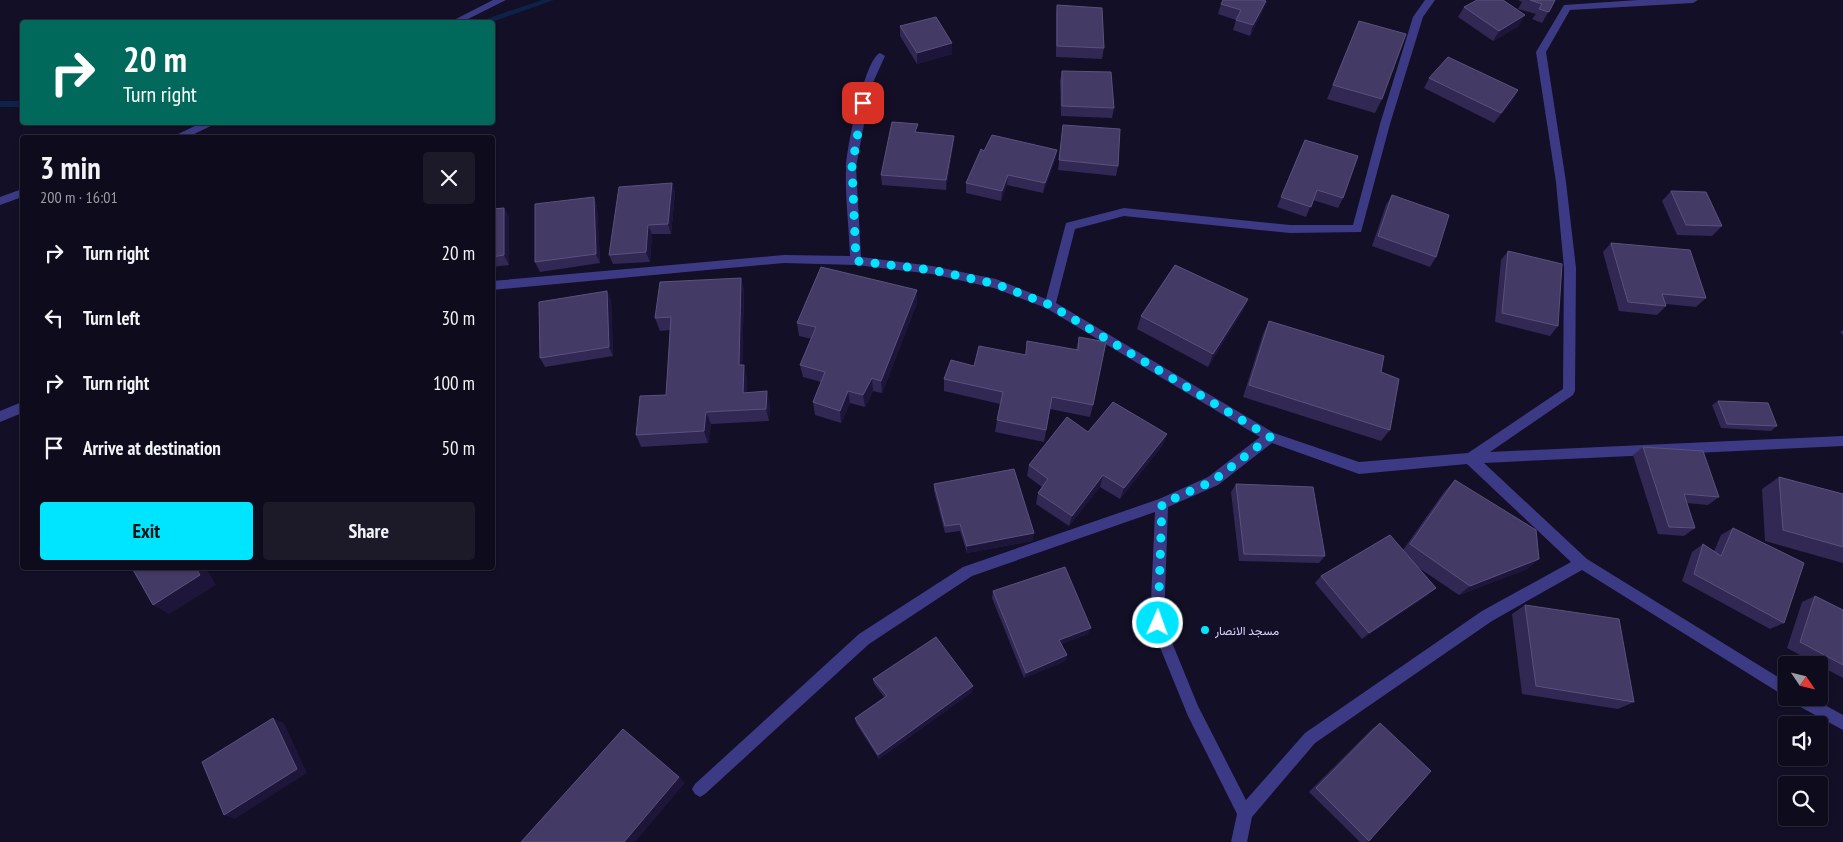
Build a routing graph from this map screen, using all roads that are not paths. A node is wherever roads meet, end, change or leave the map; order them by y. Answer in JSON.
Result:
{"nodes":[{"id":1,"x":501,"y":0,"type":"edge"},
{"id":2,"x":1430,"y":0,"type":"edge"},
{"id":3,"x":1693,"y":0,"type":"edge"},
{"id":4,"x":459,"y":20,"type":"edge"},
{"id":5,"x":880,"y":56,"type":"dead end"},
{"id":6,"x":207,"y":125,"type":"edge"},
{"id":7,"x":182,"y":135,"type":"edge"},
{"id":8,"x":20,"y":194,"type":"edge"},
{"id":9,"x":0,"y":201,"type":"edge"},
{"id":10,"x":856,"y":261,"type":"junction"},
{"id":11,"x":495,"y":286,"type":"edge"},
{"id":12,"x":1050,"y":305,"type":"junction"},
{"id":13,"x":20,"y":408,"type":"edge"},
{"id":14,"x":0,"y":417,"type":"edge"},
{"id":15,"x":1270,"y":437,"type":"junction"},
{"id":16,"x":1843,"y":440,"type":"edge"},
{"id":17,"x":1470,"y":458,"type":"junction"},
{"id":18,"x":1162,"y":504,"type":"junction"},
{"id":19,"x":1582,"y":563,"type":"junction"},
{"id":20,"x":1778,"y":685,"type":"edge"},
{"id":21,"x":1812,"y":706,"type":"edge"},
{"id":22,"x":1843,"y":723,"type":"edge"},
{"id":23,"x":700,"y":789,"type":"dead end"},
{"id":24,"x":1245,"y":812,"type":"junction"},
{"id":25,"x":1239,"y":842,"type":"edge"}],
"edges":[{"from":1,"to":4,"type":"street"},
{"from":2,"to":12,"type":"street"},
{"from":3,"to":17,"type":"street"},
{"from":5,"to":10,"type":"street"},
{"from":6,"to":7,"type":"street"},
{"from":8,"to":9,"type":"street"},
{"from":10,"to":11,"type":"street"},
{"from":10,"to":12,"type":"street"},
{"from":12,"to":15,"type":"street"},
{"from":13,"to":14,"type":"street"},
{"from":15,"to":17,"type":"street"},
{"from":15,"to":18,"type":"street"},
{"from":16,"to":17,"type":"street"},
{"from":17,"to":19,"type":"street"},
{"from":18,"to":23,"type":"street"},
{"from":18,"to":24,"type":"street"},
{"from":19,"to":20,"type":"street"},
{"from":19,"to":24,"type":"street"},
{"from":21,"to":22,"type":"street"},
{"from":24,"to":25,"type":"street"}]}
